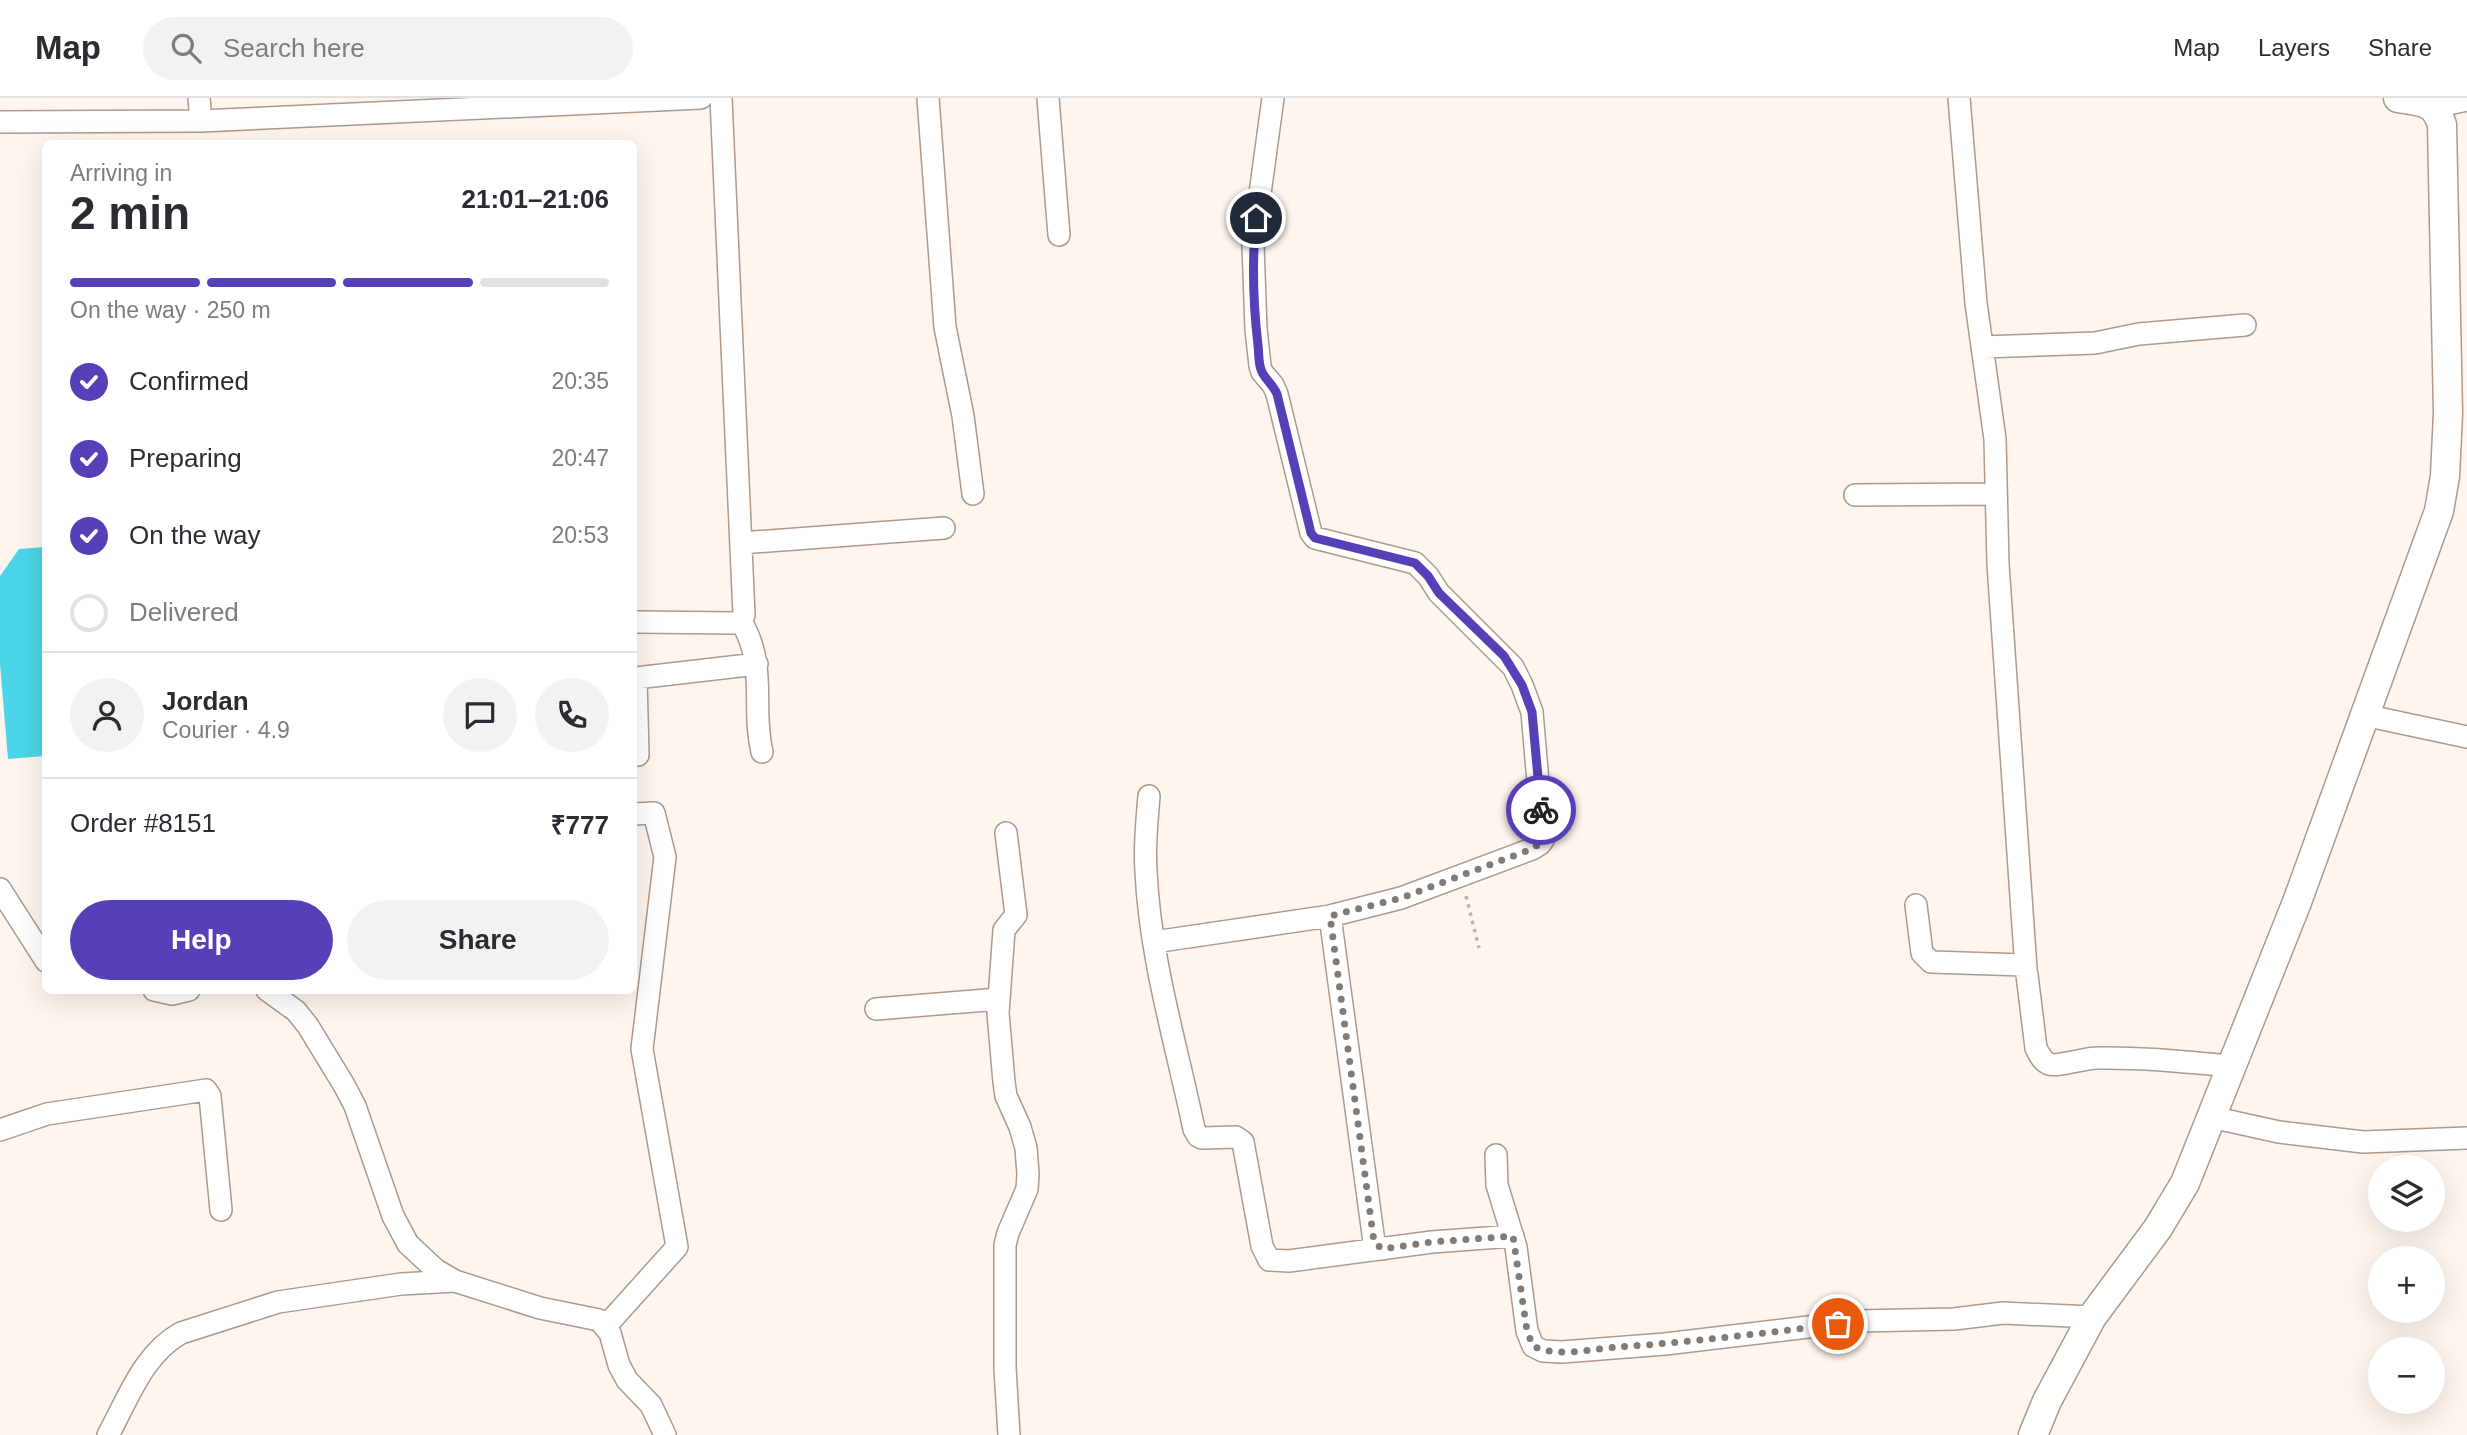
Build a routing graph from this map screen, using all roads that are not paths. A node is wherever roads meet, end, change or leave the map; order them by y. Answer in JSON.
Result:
{"nodes":[{"id":1,"x":199,"y":98,"type":"edge"},
{"id":2,"x":674,"y":98,"type":"edge"},
{"id":3,"x":701,"y":98,"type":"edge"},
{"id":4,"x":721,"y":98,"type":"edge"},
{"id":5,"x":928,"y":98,"type":"edge"},
{"id":6,"x":1048,"y":98,"type":"edge"},
{"id":7,"x":1273,"y":98,"type":"edge"},
{"id":8,"x":1959,"y":98,"type":"edge"},
{"id":9,"x":2398,"y":98,"type":"edge"},
{"id":10,"x":2467,"y":100,"type":"edge"},
{"id":11,"x":572,"y":101,"type":"edge"},
{"id":12,"x":305,"y":106,"type":"edge"},
{"id":13,"x":2434,"y":107,"type":"junction"},
{"id":14,"x":201,"y":121,"type":"junction"},
{"id":15,"x":0,"y":122,"type":"edge"},
{"id":16,"x":1059,"y":234,"type":"dead end"},
{"id":17,"x":2245,"y":325,"type":"dead end"},
{"id":18,"x":1982,"y":347,"type":"junction"},
{"id":19,"x":973,"y":494,"type":"dead end"},
{"id":20,"x":1996,"y":494,"type":"junction"},
{"id":21,"x":1856,"y":495,"type":"dead end"},
{"id":22,"x":944,"y":528,"type":"dead end"},
{"id":23,"x":741,"y":543,"type":"junction"},
{"id":24,"x":741,"y":621,"type":"junction"},
{"id":25,"x":637,"y":622,"type":"edge"},
{"id":26,"x":757,"y":664,"type":"junction"},
{"id":27,"x":637,"y":678,"type":"edge"},
{"id":28,"x":2364,"y":715,"type":"junction"},
{"id":29,"x":637,"y":716,"type":"edge"},
{"id":30,"x":2467,"y":737,"type":"edge"},
{"id":31,"x":762,"y":752,"type":"dead end"},
{"id":32,"x":637,"y":755,"type":"edge"},
{"id":33,"x":1149,"y":796,"type":"dead end"},
{"id":34,"x":637,"y":814,"type":"edge"},
{"id":35,"x":1006,"y":833,"type":"dead end"},
{"id":36,"x":0,"y":889,"type":"edge"},
{"id":37,"x":1916,"y":905,"type":"dead end"},
{"id":38,"x":1330,"y":916,"type":"junction"},
{"id":39,"x":1154,"y":942,"type":"junction"},
{"id":40,"x":42,"y":956,"type":"edge"},
{"id":41,"x":2026,"y":969,"type":"junction"},
{"id":42,"x":273,"y":994,"type":"edge"},
{"id":43,"x":999,"y":999,"type":"junction"},
{"id":44,"x":876,"y":1009,"type":"dead end"},
{"id":45,"x":2231,"y":1066,"type":"junction"},
{"id":46,"x":2211,"y":1117,"type":"junction"},
{"id":47,"x":0,"y":1130,"type":"edge"},
{"id":48,"x":2467,"y":1138,"type":"edge"},
{"id":49,"x":1496,"y":1155,"type":"dead end"},
{"id":50,"x":221,"y":1210,"type":"dead end"},
{"id":51,"x":1513,"y":1236,"type":"junction"},
{"id":52,"x":1375,"y":1247,"type":"junction"},
{"id":53,"x":455,"y":1281,"type":"junction"},
{"id":54,"x":2092,"y":1317,"type":"junction"},
{"id":55,"x":606,"y":1326,"type":"junction"},
{"id":56,"x":108,"y":1435,"type":"edge"},
{"id":57,"x":666,"y":1435,"type":"edge"},
{"id":58,"x":1009,"y":1435,"type":"edge"},
{"id":59,"x":2033,"y":1435,"type":"edge"}],
"edges":[{"from":1,"to":14,"type":"street"},
{"from":2,"to":3,"type":"street"},
{"from":2,"to":11,"type":"street"},
{"from":4,"to":23,"type":"street"},
{"from":5,"to":19,"type":"street"},
{"from":6,"to":16,"type":"street"},
{"from":7,"to":38,"type":"street"},
{"from":8,"to":18,"type":"street"},
{"from":9,"to":13,"type":"street"},
{"from":10,"to":13,"type":"street"},
{"from":11,"to":12,"type":"street"},
{"from":12,"to":14,"type":"street"},
{"from":13,"to":28,"type":"street"},
{"from":14,"to":15,"type":"street"},
{"from":17,"to":18,"type":"street"},
{"from":18,"to":20,"type":"street"},
{"from":20,"to":21,"type":"street"},
{"from":20,"to":41,"type":"street"},
{"from":22,"to":23,"type":"street"},
{"from":23,"to":24,"type":"street"},
{"from":24,"to":25,"type":"street"},
{"from":24,"to":26,"type":"street"},
{"from":26,"to":27,"type":"street"},
{"from":26,"to":31,"type":"street"},
{"from":28,"to":30,"type":"street"},
{"from":28,"to":45,"type":"street"},
{"from":29,"to":32,"type":"street"},
{"from":33,"to":39,"type":"street"},
{"from":34,"to":55,"type":"street"},
{"from":35,"to":43,"type":"street"},
{"from":36,"to":40,"type":"street"},
{"from":37,"to":41,"type":"street"},
{"from":38,"to":39,"type":"street"},
{"from":38,"to":52,"type":"street"},
{"from":39,"to":52,"type":"street"},
{"from":41,"to":45,"type":"street"},
{"from":42,"to":53,"type":"street"},
{"from":43,"to":44,"type":"street"},
{"from":43,"to":58,"type":"street"},
{"from":45,"to":46,"type":"street"},
{"from":46,"to":48,"type":"street"},
{"from":46,"to":54,"type":"street"},
{"from":47,"to":50,"type":"street"},
{"from":49,"to":51,"type":"street"},
{"from":51,"to":52,"type":"street"},
{"from":51,"to":54,"type":"street"},
{"from":53,"to":55,"type":"street"},
{"from":53,"to":56,"type":"street"},
{"from":54,"to":59,"type":"street"},
{"from":55,"to":57,"type":"street"}]}
